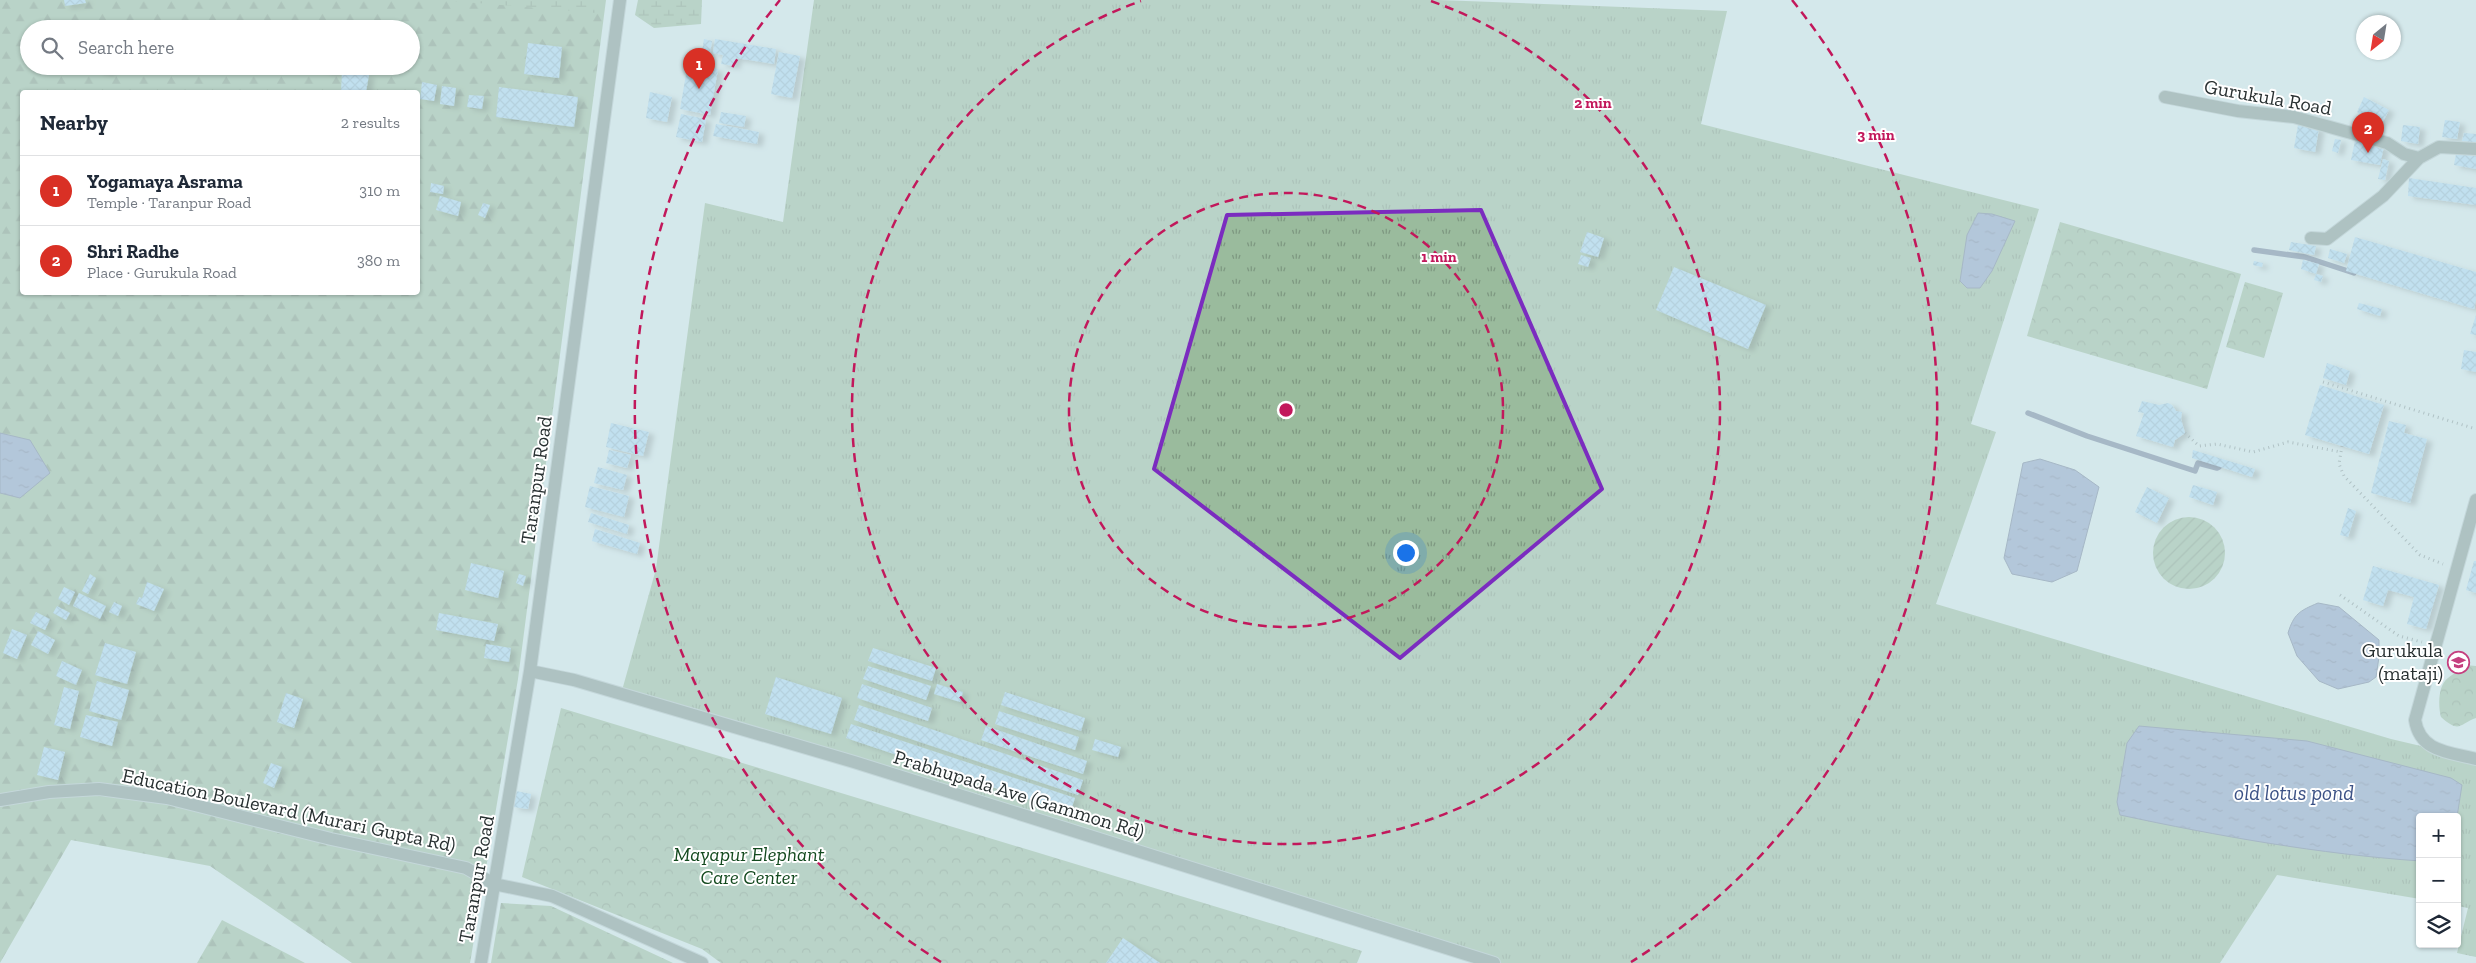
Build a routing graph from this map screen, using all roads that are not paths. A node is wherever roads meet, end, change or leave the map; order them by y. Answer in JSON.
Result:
{"nodes":[{"id":1,"x":620,"y":0,"type":"edge"},
{"id":2,"x":2165,"y":97,"type":"dead end"},
{"id":3,"x":2476,"y":148,"type":"edge"},
{"id":4,"x":2419,"y":158,"type":"junction"},
{"id":5,"x":2311,"y":238,"type":"dead end"},
{"id":6,"x":2476,"y":500,"type":"edge"},
{"id":7,"x":530,"y":671,"type":"junction"},
{"id":8,"x":2476,"y":759,"type":"edge"},
{"id":9,"x":0,"y":800,"type":"edge"},
{"id":10,"x":494,"y":884,"type":"junction"},
{"id":11,"x":480,"y":963,"type":"edge"},
{"id":12,"x":702,"y":963,"type":"edge"},
{"id":13,"x":1494,"y":963,"type":"edge"}],
"edges":[{"from":1,"to":7,"type":"street","name":"Taranpur Road"},
{"from":2,"to":4,"type":"street","name":"Gurukula Road"},
{"from":3,"to":4,"type":"street"},
{"from":4,"to":5,"type":"street"},
{"from":6,"to":8,"type":"street"},
{"from":7,"to":10,"type":"street","name":"Taranpur Road"},
{"from":7,"to":13,"type":"street","name":"Prabhupada Ave (Gammon Rd)"},
{"from":9,"to":10,"type":"street","name":"Education Boulevard (Murari Gupta Rd)"},
{"from":10,"to":11,"type":"street","name":"Taranpur Road"},
{"from":10,"to":12,"type":"street","name":"Education Boulevard (Murari Gupta Rd)"}]}
